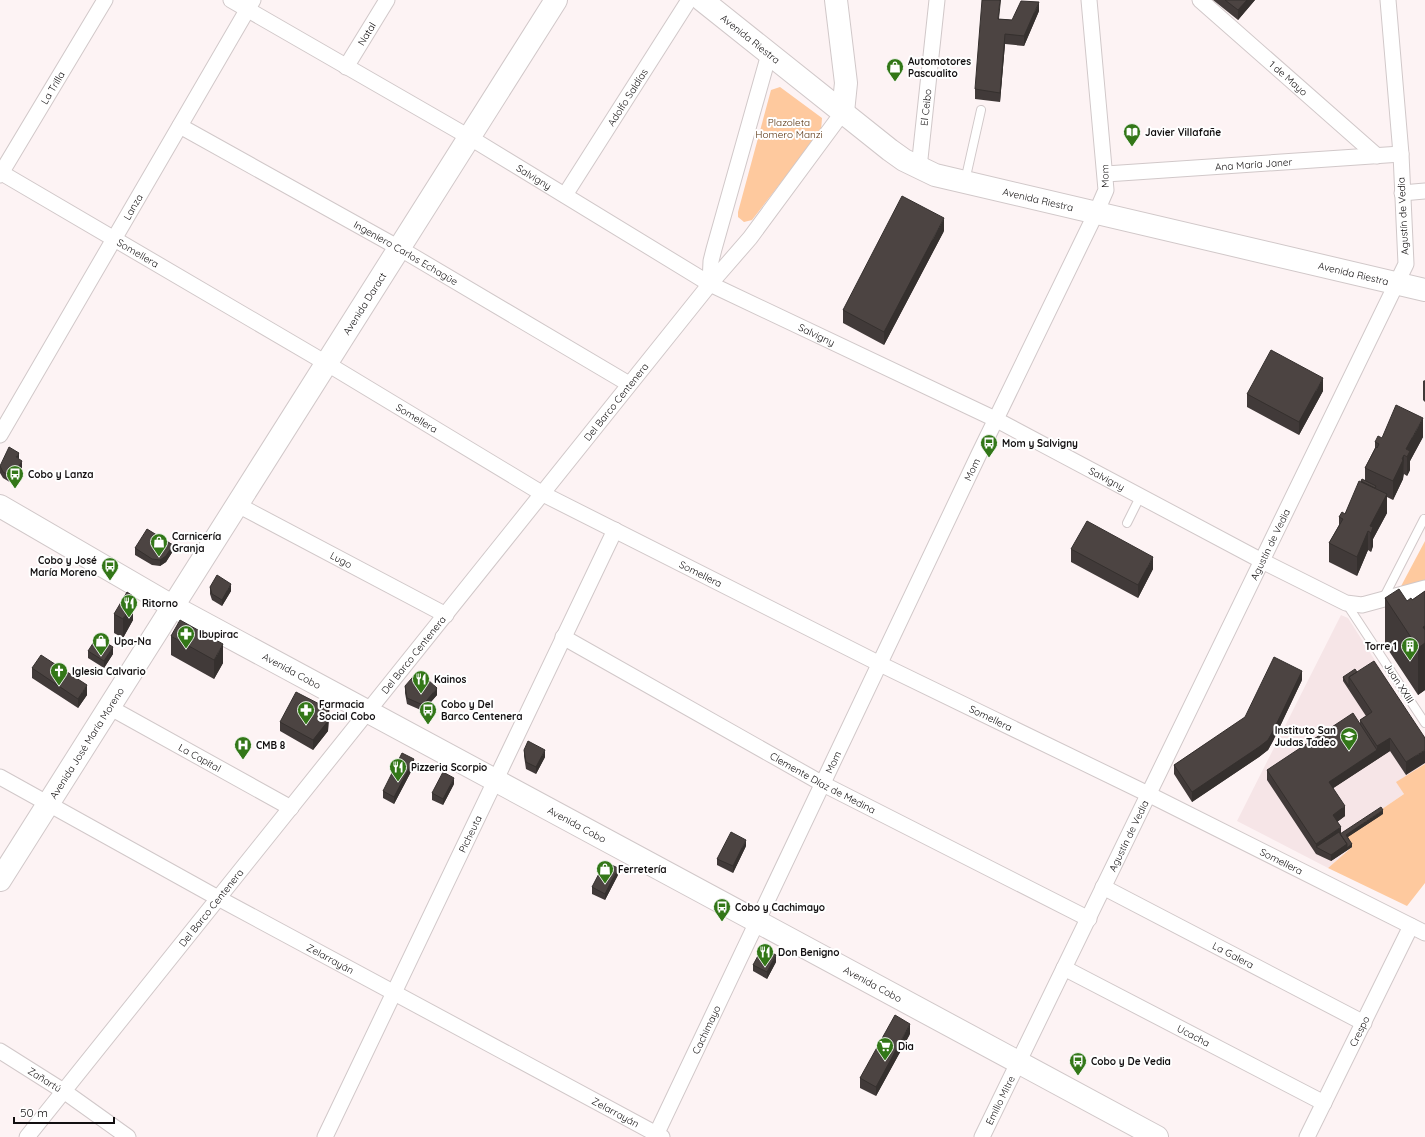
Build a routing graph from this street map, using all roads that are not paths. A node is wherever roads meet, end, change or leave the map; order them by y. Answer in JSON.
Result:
{"nodes":[{"id":1,"x":105,"y":0,"type":"edge"},
{"id":2,"x":231,"y":0,"type":"edge"},
{"id":3,"x":387,"y":0,"type":"edge"},
{"id":4,"x":556,"y":0,"type":"edge"},
{"id":5,"x":689,"y":0,"type":"edge"},
{"id":6,"x":702,"y":0,"type":"edge"},
{"id":7,"x":836,"y":0,"type":"edge"},
{"id":8,"x":937,"y":0,"type":"edge"},
{"id":9,"x":1089,"y":0,"type":"edge"},
{"id":10,"x":1200,"y":0,"type":"edge"},
{"id":11,"x":1388,"y":0,"type":"edge"},
{"id":12,"x":250,"y":5,"type":"edge"},
{"id":13,"x":769,"y":54,"type":"junction"},
{"id":14,"x":346,"y":67,"type":"junction"},
{"id":15,"x":981,"y":110,"type":"dead end"},
{"id":16,"x":843,"y":112,"type":"junction"},
{"id":17,"x":180,"y":126,"type":"junction"},
{"id":18,"x":469,"y":137,"type":"junction"},
{"id":19,"x":1401,"y":154,"type":"junction"},
{"id":20,"x":1377,"y":156,"type":"junction"},
{"id":21,"x":919,"y":168,"type":"junction"},
{"id":22,"x":0,"y":173,"type":"edge"},
{"id":23,"x":1106,"y":174,"type":"junction"},
{"id":24,"x":964,"y":183,"type":"junction"},
{"id":25,"x":1425,"y":190,"type":"edge"},
{"id":26,"x":1402,"y":193,"type":"junction"},
{"id":27,"x":565,"y":195,"type":"junction"},
{"id":28,"x":1096,"y":213,"type":"junction"},
{"id":29,"x":114,"y":239,"type":"junction"},
{"id":30,"x":399,"y":248,"type":"junction"},
{"id":31,"x":1397,"y":283,"type":"junction"},
{"id":32,"x":710,"y":284,"type":"junction"},
{"id":33,"x":1425,"y":290,"type":"edge"},
{"id":34,"x":326,"y":363,"type":"junction"},
{"id":35,"x":630,"y":384,"type":"junction"},
{"id":36,"x":995,"y":420,"type":"junction"},
{"id":37,"x":0,"y":435,"type":"edge"},
{"id":38,"x":543,"y":494,"type":"junction"},
{"id":39,"x":1140,"y":497,"type":"junction"},
{"id":40,"x":236,"y":504,"type":"junction"},
{"id":41,"x":0,"y":506,"type":"edge"},
{"id":42,"x":1424,"y":519,"type":"dead end"},
{"id":43,"x":1127,"y":523,"type":"dead end"},
{"id":44,"x":616,"y":530,"type":"junction"},
{"id":45,"x":1262,"y":561,"type":"junction"},
{"id":46,"x":1425,"y":588,"type":"edge"},
{"id":47,"x":1381,"y":601,"type":"junction"},
{"id":48,"x":1346,"y":603,"type":"junction"},
{"id":49,"x":172,"y":606,"type":"junction"},
{"id":50,"x":446,"y":615,"type":"junction"},
{"id":51,"x":563,"y":637,"type":"junction"},
{"id":52,"x":880,"y":664,"type":"junction"},
{"id":53,"x":109,"y":707,"type":"junction"},
{"id":54,"x":368,"y":712,"type":"junction"},
{"id":55,"x":1425,"y":723,"type":"edge"},
{"id":56,"x":0,"y":777,"type":"edge"},
{"id":57,"x":495,"y":780,"type":"junction"},
{"id":58,"x":823,"y":784,"type":"junction"},
{"id":59,"x":1148,"y":794,"type":"junction"},
{"id":60,"x":47,"y":805,"type":"junction"},
{"id":61,"x":291,"y":808,"type":"junction"},
{"id":62,"x":0,"y":880,"type":"edge"},
{"id":63,"x":1103,"y":887,"type":"junction"},
{"id":64,"x":218,"y":898,"type":"junction"},
{"id":65,"x":1089,"y":919,"type":"junction"},
{"id":66,"x":758,"y":922,"type":"junction"},
{"id":67,"x":1411,"y":926,"type":"junction"},
{"id":68,"x":1425,"y":933,"type":"edge"},
{"id":69,"x":1064,"y":968,"type":"junction"},
{"id":70,"x":394,"y":993,"type":"junction"},
{"id":71,"x":1364,"y":1023,"type":"junction"},
{"id":72,"x":0,"y":1052,"type":"edge"},
{"id":73,"x":1018,"y":1063,"type":"junction"},
{"id":74,"x":65,"y":1092,"type":"junction"},
{"id":75,"x":1324,"y":1103,"type":"junction"},
{"id":76,"x":658,"y":1136,"type":"edge"},
{"id":77,"x":28,"y":1137,"type":"edge"},
{"id":78,"x":128,"y":1137,"type":"edge"},
{"id":79,"x":325,"y":1137,"type":"edge"},
{"id":80,"x":982,"y":1137,"type":"edge"},
{"id":81,"x":1157,"y":1137,"type":"edge"},
{"id":82,"x":1306,"y":1137,"type":"edge"}],
"edges":[{"from":1,"to":22,"type":"street","name":"La Trilla"},
{"from":2,"to":12,"type":"street","name":"Salvigny"},
{"from":3,"to":14,"type":"street","name":"Natal"},
{"from":4,"to":18,"type":"main road","name":"Avenida Daract"},
{"from":5,"to":27,"type":"street","name":"Adolfo Saldías"},
{"from":6,"to":13,"type":"main road","name":"Avenida Riestra"},
{"from":7,"to":16,"type":"main road"},
{"from":8,"to":21,"type":"street","name":"El Ceibo"},
{"from":9,"to":23,"type":"street","name":"Mom"},
{"from":10,"to":20,"type":"street","name":"1 de Mayo"},
{"from":11,"to":19,"type":"street","name":"Agustín de Vedia"},
{"from":12,"to":14,"type":"street","name":"Salvigny"},
{"from":12,"to":17,"type":"street","name":"Lanza"},
{"from":13,"to":16,"type":"main road","name":"Avenida Riestra"},
{"from":13,"to":32,"type":"street"},
{"from":14,"to":18,"type":"street","name":"Salvigny"},
{"from":15,"to":24,"type":"lane"},
{"from":16,"to":21,"type":"main road","name":"Avenida Riestra"},
{"from":16,"to":32,"type":"street","name":"Del Barco Centenera"},
{"from":17,"to":29,"type":"street","name":"Lanza"},
{"from":17,"to":30,"type":"street","name":"Ingeniero Carlos Echagüe"},
{"from":18,"to":27,"type":"street","name":"Salvigny"},
{"from":18,"to":30,"type":"main road","name":"Avenida Daract"},
{"from":19,"to":20,"type":"street","name":"Ana María Janer"},
{"from":19,"to":26,"type":"street","name":"Agustín de Vedia"},
{"from":20,"to":23,"type":"street","name":"Ana María Janer"},
{"from":21,"to":24,"type":"main road","name":"Avenida Riestra"},
{"from":22,"to":29,"type":"street","name":"Somellera"},
{"from":23,"to":28,"type":"street","name":"Mom"},
{"from":24,"to":28,"type":"main road","name":"Avenida Riestra"},
{"from":25,"to":26,"type":"street"},
{"from":26,"to":31,"type":"street","name":"Agustín de Vedia"},
{"from":27,"to":32,"type":"street","name":"Salvigny"},
{"from":28,"to":31,"type":"main road","name":"Avenida Riestra"},
{"from":28,"to":36,"type":"street","name":"Mom"},
{"from":29,"to":34,"type":"street","name":"Somellera"},
{"from":29,"to":37,"type":"street","name":"Lanza"},
{"from":30,"to":34,"type":"main road","name":"Avenida Daract"},
{"from":30,"to":35,"type":"street","name":"Ingeniero Carlos Echagüe"},
{"from":31,"to":33,"type":"main road","name":"Avenida Riestra"},
{"from":31,"to":45,"type":"street","name":"Agustín de Vedia"},
{"from":32,"to":35,"type":"street","name":"Del Barco Centenera"},
{"from":32,"to":36,"type":"street","name":"Salvigny"},
{"from":34,"to":38,"type":"street","name":"Somellera"},
{"from":34,"to":40,"type":"main road","name":"Avenida Daract"},
{"from":35,"to":38,"type":"street","name":"Del Barco Centenera"},
{"from":36,"to":39,"type":"street","name":"Salvigny"},
{"from":36,"to":52,"type":"street","name":"Mom"},
{"from":38,"to":44,"type":"street","name":"Somellera"},
{"from":38,"to":50,"type":"street","name":"Del Barco Centenera"},
{"from":39,"to":43,"type":"lane"},
{"from":39,"to":45,"type":"street","name":"Salvigny"},
{"from":40,"to":49,"type":"main road","name":"Avenida Daract"},
{"from":40,"to":50,"type":"street","name":"Lugo"},
{"from":41,"to":49,"type":"main road","name":"Avenida Cobo"},
{"from":42,"to":47,"type":"lane"},
{"from":44,"to":51,"type":"street","name":"Picheuta"},
{"from":44,"to":52,"type":"street","name":"Somellera"},
{"from":45,"to":48,"type":"street","name":"Salvigny"},
{"from":45,"to":59,"type":"street","name":"Agustín de Vedia"},
{"from":46,"to":47,"type":"street","name":"Salvigny"},
{"from":47,"to":48,"type":"street","name":"Salvigny"},
{"from":48,"to":55,"type":"lane","name":"Juan XXIII"},
{"from":49,"to":53,"type":"main road","name":"Avenida José María Moreno"},
{"from":49,"to":54,"type":"main road","name":"Avenida Cobo"},
{"from":50,"to":54,"type":"street","name":"Del Barco Centenera"},
{"from":51,"to":57,"type":"street","name":"Picheuta"},
{"from":51,"to":58,"type":"street","name":"Clemente Díaz de Medina"},
{"from":52,"to":58,"type":"street","name":"Mom"},
{"from":52,"to":59,"type":"street","name":"Somellera"},
{"from":53,"to":60,"type":"main road","name":"Avenida José María Moreno"},
{"from":53,"to":61,"type":"street","name":"La Capital"},
{"from":54,"to":57,"type":"main road","name":"Avenida Cobo"},
{"from":54,"to":61,"type":"street","name":"Del Barco Centenera"},
{"from":56,"to":60,"type":"street","name":"Zelarrayán"},
{"from":57,"to":66,"type":"main road","name":"Avenida Cobo"},
{"from":57,"to":70,"type":"street","name":"Picheuta"},
{"from":58,"to":65,"type":"street","name":"Clemente Díaz de Medina"},
{"from":58,"to":66,"type":"street","name":"Mom"},
{"from":59,"to":63,"type":"street","name":"Agustín de Vedia"},
{"from":59,"to":67,"type":"street","name":"Somellera"},
{"from":60,"to":62,"type":"main road","name":"Avenida José María Moreno"},
{"from":60,"to":64,"type":"street","name":"Zelarrayán"},
{"from":61,"to":64,"type":"street","name":"Del Barco Centenera"},
{"from":63,"to":65,"type":"street","name":"Agustín de Vedia"},
{"from":63,"to":71,"type":"street","name":"La Galera"},
{"from":64,"to":70,"type":"street","name":"Zelarrayán"},
{"from":64,"to":74,"type":"street","name":"Del Barco Centenera"},
{"from":65,"to":69,"type":"street","name":"Agustín de Vedia"},
{"from":66,"to":73,"type":"main road","name":"Avenida Cobo"},
{"from":66,"to":76,"type":"street","name":"Cachimayo"},
{"from":67,"to":68,"type":"street","name":"Somellera"},
{"from":67,"to":71,"type":"street","name":"Crespo"},
{"from":69,"to":73,"type":"street","name":"Agustín de Vedia"},
{"from":69,"to":75,"type":"street","name":"Ucacha"},
{"from":70,"to":76,"type":"street","name":"Zelarrayán"},
{"from":70,"to":79,"type":"street","name":"Picheuta"},
{"from":71,"to":75,"type":"street","name":"Crespo"},
{"from":72,"to":74,"type":"street","name":"Zañartú"},
{"from":73,"to":80,"type":"street","name":"Emilio Mitre"},
{"from":73,"to":81,"type":"main road","name":"Avenida Cobo"},
{"from":74,"to":77,"type":"street","name":"Del Barco Centenera"},
{"from":74,"to":78,"type":"street","name":"Zañartú"},
{"from":75,"to":82,"type":"street","name":"Crespo"}]}
